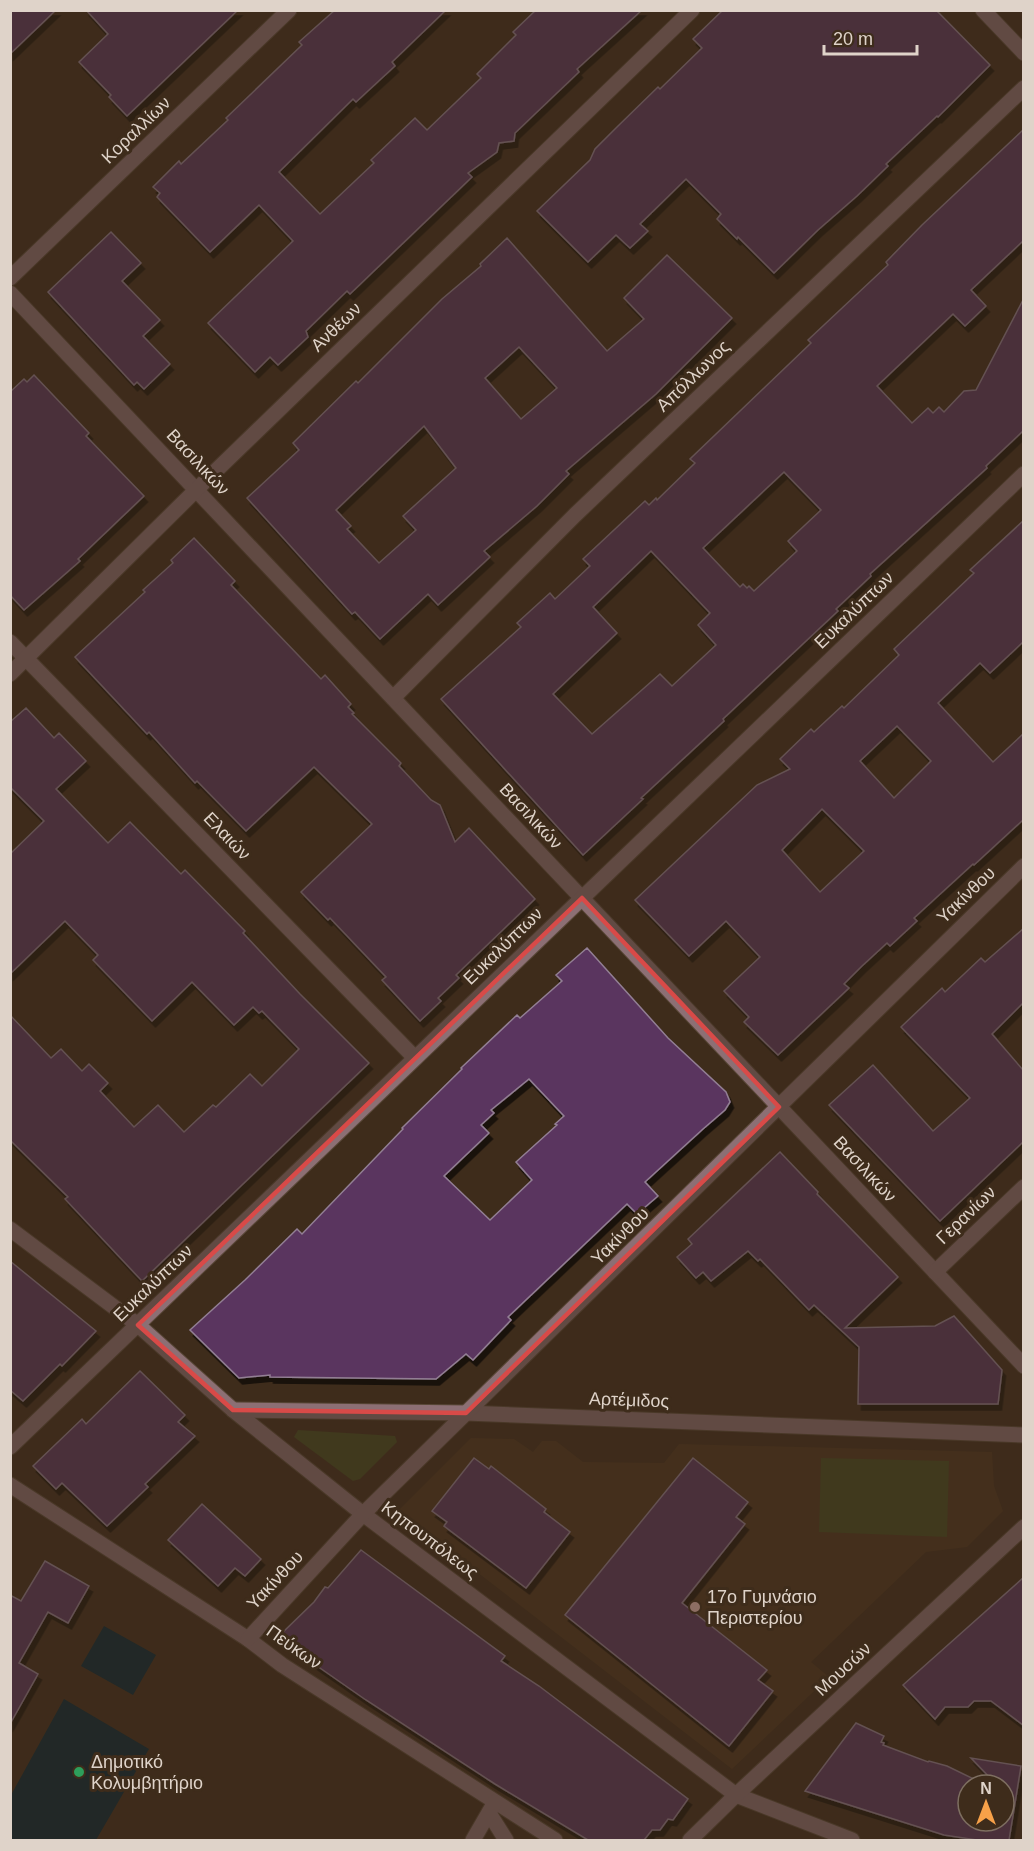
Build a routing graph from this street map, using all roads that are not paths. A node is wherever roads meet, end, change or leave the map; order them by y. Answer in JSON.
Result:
{"nodes":[{"id":1,"x":289,"y":10,"type":"edge"},
{"id":2,"x":692,"y":10,"type":"edge"},
{"id":3,"x":983,"y":10,"type":"edge"},
{"id":4,"x":1023,"y":53,"type":"edge"},
{"id":5,"x":1023,"y":88,"type":"edge"},
{"id":6,"x":10,"y":278,"type":"edge"},
{"id":7,"x":10,"y":292,"type":"edge"},
{"id":8,"x":1023,"y":474,"type":"edge"},
{"id":9,"x":197,"y":489,"type":"junction"},
{"id":10,"x":10,"y":642,"type":"edge"},
{"id":11,"x":27,"y":658,"type":"junction"},
{"id":12,"x":10,"y":674,"type":"edge"},
{"id":13,"x":393,"y":698,"type":"junction"},
{"id":14,"x":1023,"y":866,"type":"edge"},
{"id":15,"x":582,"y":898,"type":"junction"},
{"id":16,"x":415,"y":1058,"type":"junction"},
{"id":17,"x":779,"y":1107,"type":"junction"},
{"id":18,"x":1023,"y":1187,"type":"edge"},
{"id":19,"x":10,"y":1229,"type":"edge"},
{"id":20,"x":935,"y":1272,"type":"junction"},
{"id":21,"x":138,"y":1325,"type":"junction"},
{"id":22,"x":1023,"y":1366,"type":"edge"},
{"id":23,"x":233,"y":1410,"type":"junction"},
{"id":24,"x":466,"y":1413,"type":"junction"},
{"id":25,"x":1023,"y":1435,"type":"edge"},
{"id":26,"x":10,"y":1447,"type":"edge"},
{"id":27,"x":10,"y":1485,"type":"edge"},
{"id":28,"x":363,"y":1514,"type":"junction"},
{"id":29,"x":1023,"y":1527,"type":"edge"},
{"id":30,"x":248,"y":1639,"type":"junction"},
{"id":31,"x":736,"y":1795,"type":"junction"},
{"id":32,"x":492,"y":1808,"type":"junction"},
{"id":33,"x":473,"y":1840,"type":"edge"},
{"id":34,"x":506,"y":1840,"type":"edge"},
{"id":35,"x":555,"y":1840,"type":"edge"},
{"id":36,"x":690,"y":1840,"type":"edge"},
{"id":37,"x":852,"y":1840,"type":"edge"}],
"edges":[{"from":1,"to":6,"type":"street","name":"Κοραλλίων"},
{"from":2,"to":9,"type":"street","name":"Ανθέων"},
{"from":3,"to":4,"type":"street"},
{"from":5,"to":13,"type":"street","name":"Απόλλωνος"},
{"from":7,"to":9,"type":"street","name":"Βασιλικών"},
{"from":8,"to":15,"type":"street","name":"Ευκαλύπτων"},
{"from":9,"to":11,"type":"street","name":"Ανθέων"},
{"from":9,"to":13,"type":"street","name":"Βασιλικών"},
{"from":10,"to":11,"type":"street","name":"Ελαιών"},
{"from":11,"to":12,"type":"street","name":"Ανθέων"},
{"from":11,"to":16,"type":"street","name":"Ελαιών"},
{"from":13,"to":15,"type":"street","name":"Βασιλικών"},
{"from":14,"to":17,"type":"street","name":"Υακίνθου"},
{"from":15,"to":16,"type":"street","name":"Ευκαλύπτων"},
{"from":15,"to":17,"type":"street","name":"Βασιλικών"},
{"from":16,"to":21,"type":"street","name":"Ευκαλύπτων"},
{"from":17,"to":20,"type":"street","name":"Βασιλικών"},
{"from":17,"to":24,"type":"street","name":"Υακίνθου"},
{"from":18,"to":20,"type":"street","name":"Γερανίων"},
{"from":19,"to":21,"type":"street","name":"Κηπουπόλεως"},
{"from":20,"to":22,"type":"street","name":"Βασιλικών"},
{"from":21,"to":23,"type":"street","name":"Κηπουπόλεως"},
{"from":21,"to":26,"type":"street","name":"Ευκαλύπτων"},
{"from":23,"to":24,"type":"street","name":"Αρτέμιδος"},
{"from":23,"to":28,"type":"street","name":"Κηπουπόλεως"},
{"from":24,"to":25,"type":"street","name":"Αρτέμιδος"},
{"from":24,"to":28,"type":"street","name":"Υακίνθου"},
{"from":27,"to":30,"type":"street","name":"Πεύκων"},
{"from":28,"to":30,"type":"street","name":"Υακίνθου"},
{"from":28,"to":31,"type":"street","name":"Κηπουπόλεως"},
{"from":29,"to":31,"type":"street","name":"Μουσών"},
{"from":30,"to":32,"type":"street","name":"Πεύκων"},
{"from":31,"to":36,"type":"street","name":"Μουσών"},
{"from":31,"to":37,"type":"street","name":"Κηπουπόλεως"},
{"from":32,"to":33,"type":"street"},
{"from":32,"to":34,"type":"street"},
{"from":32,"to":35,"type":"street","name":"Πεύκων"}]}
